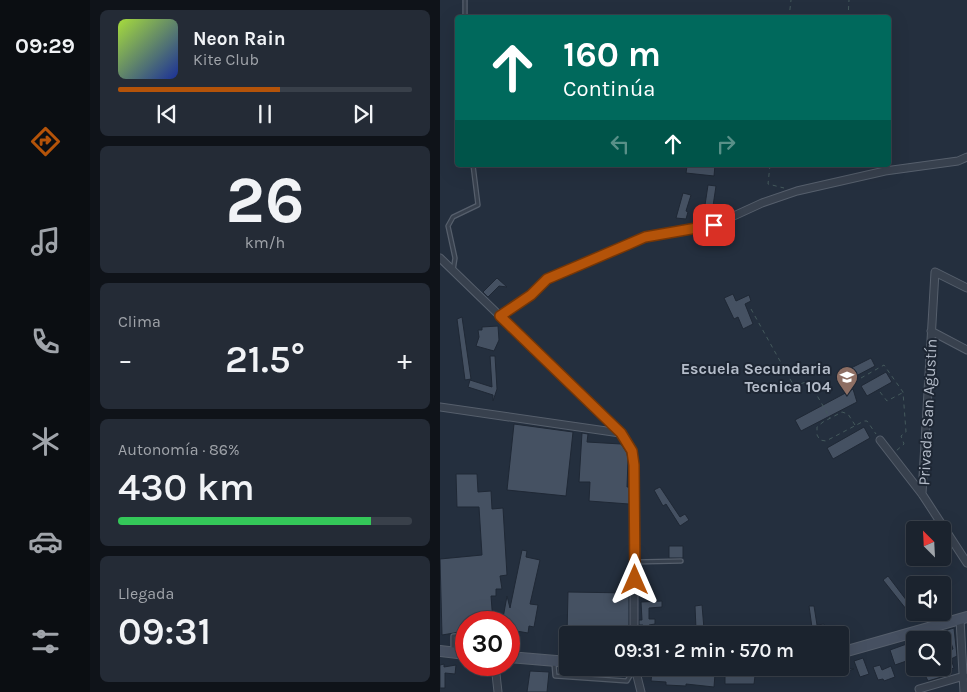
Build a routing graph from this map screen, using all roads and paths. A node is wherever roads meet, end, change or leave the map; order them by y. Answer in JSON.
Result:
{"nodes":[{"id":1,"x":465,"y":0,"type":"edge"},
{"id":2,"x":791,"y":0,"type":"edge"},
{"id":3,"x":849,"y":0,"type":"edge"},
{"id":4,"x":465,"y":15,"type":"edge"},
{"id":5,"x":789,"y":15,"type":"edge"},
{"id":6,"x":848,"y":15,"type":"edge"},
{"id":7,"x":966,"y":160,"type":"edge"},
{"id":8,"x":473,"y":167,"type":"edge"},
{"id":9,"x":770,"y":167,"type":"edge"},
{"id":10,"x":797,"y":191,"type":"junction"},
{"id":11,"x":440,"y":258,"type":"edge"},
{"id":12,"x":453,"y":270,"type":"junction"},
{"id":13,"x":967,"y":288,"type":"edge"},
{"id":14,"x":751,"y":309,"type":"dead end"},
{"id":15,"x":500,"y":316,"type":"junction"},
{"id":16,"x":931,"y":331,"type":"junction"},
{"id":17,"x":967,"y":350,"type":"edge"},
{"id":18,"x":861,"y":378,"type":"dead end"},
{"id":19,"x":880,"y":392,"type":"dead end"},
{"id":20,"x":903,"y":392,"type":"junction"},
{"id":21,"x":440,"y":407,"type":"edge"},
{"id":22,"x":830,"y":418,"type":"junction"},
{"id":23,"x":855,"y":425,"type":"junction"},
{"id":24,"x":621,"y":433,"type":"junction"},
{"id":25,"x":880,"y":440,"type":"joint"},
{"id":26,"x":892,"y":455,"type":"junction"},
{"id":27,"x":922,"y":494,"type":"junction"},
{"id":28,"x":680,"y":561,"type":"dead end"},
{"id":29,"x":635,"y":562,"type":"junction"},
{"id":30,"x":967,"y":563,"type":"edge"},
{"id":31,"x":963,"y":618,"type":"edge"},
{"id":32,"x":634,"y":626,"type":"edge"},
{"id":33,"x":455,"y":636,"type":"edge"},
{"id":34,"x":849,"y":650,"type":"edge"},
{"id":35,"x":440,"y":651,"type":"edge"},
{"id":36,"x":453,"y":653,"type":"joint"},
{"id":37,"x":520,"y":658,"type":"edge"},
{"id":38,"x":554,"y":660,"type":"junction"},
{"id":39,"x":559,"y":661,"type":"edge"},
{"id":40,"x":496,"y":676,"type":"edge"},
{"id":41,"x":630,"y":676,"type":"edge"},
{"id":42,"x":637,"y":676,"type":"edge"},
{"id":43,"x":964,"y":676,"type":"junction"},
{"id":44,"x":919,"y":689,"type":"dead end"},
{"id":45,"x":498,"y":692,"type":"edge"},
{"id":46,"x":641,"y":692,"type":"edge"},
{"id":47,"x":964,"y":692,"type":"edge"}],
"edges":[{"from":1,"to":4,"type":"lane"},
{"from":2,"to":5,"type":"path"},
{"from":3,"to":6,"type":"path"},
{"from":7,"to":10,"type":"street"},
{"from":8,"to":12,"type":"lane"},
{"from":9,"to":10,"type":"path"},
{"from":10,"to":15,"type":"street"},
{"from":11,"to":12,"type":"street"},
{"from":12,"to":15,"type":"street"},
{"from":13,"to":16,"type":"street","name":"Privada San Agustín"},
{"from":14,"to":22,"type":"path"},
{"from":15,"to":24,"type":"street"},
{"from":16,"to":17,"type":"street","name":"Privada San Agustín"},
{"from":16,"to":27,"type":"street","name":"Privada San Agustín"},
{"from":18,"to":20,"type":"path"},
{"from":19,"to":20,"type":"path"},
{"from":20,"to":26,"type":"path"},
{"from":21,"to":24,"type":"street"},
{"from":22,"to":23,"type":"path"},
{"from":22,"to":23,"type":"path"},
{"from":23,"to":25,"type":"path"},
{"from":24,"to":29,"type":"street"},
{"from":25,"to":26,"type":"street"},
{"from":26,"to":27,"type":"street"},
{"from":27,"to":30,"type":"street"},
{"from":28,"to":29,"type":"lane"},
{"from":29,"to":32,"type":"street"},
{"from":31,"to":34,"type":"main road"},
{"from":31,"to":43,"type":"street"},
{"from":33,"to":36,"type":"lane"},
{"from":35,"to":36,"type":"main road"},
{"from":37,"to":38,"type":"main road"},
{"from":38,"to":39,"type":"main road"},
{"from":38,"to":41,"type":"lane"},
{"from":40,"to":45,"type":"street"},
{"from":42,"to":46,"type":"street"},
{"from":43,"to":44,"type":"street"},
{"from":43,"to":47,"type":"street"}]}
